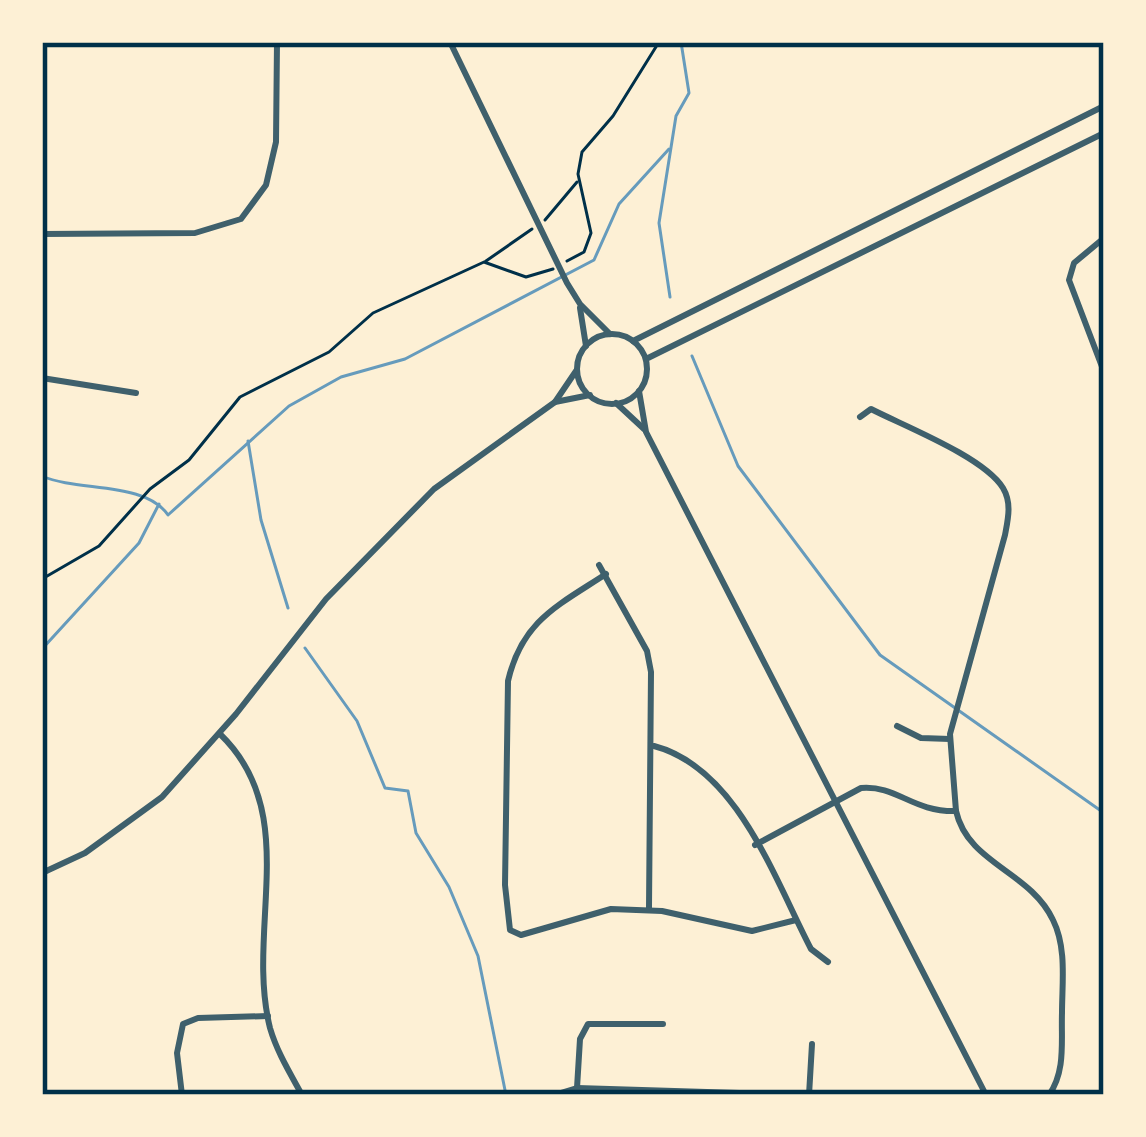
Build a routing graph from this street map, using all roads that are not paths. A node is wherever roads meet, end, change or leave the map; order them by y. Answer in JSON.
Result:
{"nodes":[{"id":1,"x":277,"y":42,"type":"edge"},
{"id":2,"x":450,"y":42,"type":"edge"},
{"id":3,"x":1104,"y":106,"type":"edge"},
{"id":4,"x":1104,"y":133,"type":"edge"},
{"id":5,"x":42,"y":234,"type":"edge"},
{"id":6,"x":1104,"y":238,"type":"edge"},
{"id":7,"x":580,"y":304,"type":"junction"},
{"id":8,"x":610,"y":334,"type":"junction"},
{"id":9,"x":633,"y":341,"type":"junction"},
{"id":10,"x":586,"y":346,"type":"junction"},
{"id":11,"x":646,"y":359,"type":"junction"},
{"id":12,"x":578,"y":369,"type":"junction"},
{"id":13,"x":1104,"y":371,"type":"edge"},
{"id":14,"x":42,"y":378,"type":"edge"},
{"id":15,"x":639,"y":391,"type":"junction"},
{"id":16,"x":136,"y":393,"type":"dead end"},
{"id":17,"x":590,"y":395,"type":"junction"},
{"id":18,"x":555,"y":402,"type":"junction"},
{"id":19,"x":616,"y":403,"type":"junction"},
{"id":20,"x":860,"y":417,"type":"dead end"},
{"id":21,"x":646,"y":432,"type":"junction"},
{"id":22,"x":599,"y":565,"type":"dead end"},
{"id":23,"x":606,"y":574,"type":"junction"},
{"id":24,"x":897,"y":727,"type":"dead end"},
{"id":25,"x":220,"y":734,"type":"junction"},
{"id":26,"x":950,"y":739,"type":"junction"},
{"id":27,"x":654,"y":746,"type":"junction"},
{"id":28,"x":837,"y":800,"type":"junction"},
{"id":29,"x":956,"y":811,"type":"junction"},
{"id":30,"x":755,"y":844,"type":"junction"},
{"id":31,"x":42,"y":873,"type":"edge"},
{"id":32,"x":649,"y":909,"type":"junction"},
{"id":33,"x":796,"y":920,"type":"junction"},
{"id":34,"x":828,"y":962,"type":"dead end"},
{"id":35,"x":268,"y":1016,"type":"junction"},
{"id":36,"x":663,"y":1024,"type":"dead end"},
{"id":37,"x":812,"y":1044,"type":"dead end"},
{"id":38,"x":578,"y":1088,"type":"junction"},
{"id":39,"x":654,"y":1092,"type":"edge"},
{"id":40,"x":771,"y":1094,"type":"edge"},
{"id":41,"x":182,"y":1095,"type":"edge"},
{"id":42,"x":302,"y":1095,"type":"edge"},
{"id":43,"x":554,"y":1095,"type":"edge"},
{"id":44,"x":805,"y":1095,"type":"edge"},
{"id":45,"x":986,"y":1095,"type":"edge"},
{"id":46,"x":1049,"y":1095,"type":"edge"}],
"edges":[{"from":1,"to":5,"type":"street"},
{"from":2,"to":7,"type":"street"},
{"from":3,"to":9,"type":"street"},
{"from":4,"to":11,"type":"street"},
{"from":6,"to":13,"type":"street"},
{"from":7,"to":8,"type":"street"},
{"from":7,"to":10,"type":"street"},
{"from":8,"to":9,"type":"street"},
{"from":8,"to":10,"type":"street"},
{"from":9,"to":11,"type":"street"},
{"from":10,"to":12,"type":"street"},
{"from":11,"to":15,"type":"street"},
{"from":12,"to":17,"type":"street"},
{"from":12,"to":18,"type":"street"},
{"from":14,"to":16,"type":"street"},
{"from":15,"to":19,"type":"street"},
{"from":15,"to":21,"type":"street"},
{"from":17,"to":18,"type":"street"},
{"from":17,"to":19,"type":"street"},
{"from":18,"to":25,"type":"street"},
{"from":19,"to":21,"type":"street"},
{"from":20,"to":26,"type":"street"},
{"from":21,"to":28,"type":"street"},
{"from":22,"to":23,"type":"street"},
{"from":23,"to":27,"type":"street"},
{"from":23,"to":32,"type":"street"},
{"from":24,"to":26,"type":"street"},
{"from":25,"to":31,"type":"street"},
{"from":25,"to":35,"type":"street"},
{"from":26,"to":29,"type":"street"},
{"from":27,"to":30,"type":"street"},
{"from":27,"to":32,"type":"street"},
{"from":28,"to":29,"type":"street"},
{"from":28,"to":30,"type":"street"},
{"from":28,"to":45,"type":"street"},
{"from":29,"to":46,"type":"street"},
{"from":30,"to":33,"type":"street"},
{"from":32,"to":33,"type":"street"},
{"from":33,"to":34,"type":"street"},
{"from":35,"to":41,"type":"street"},
{"from":35,"to":42,"type":"street"},
{"from":36,"to":38,"type":"street"},
{"from":37,"to":44,"type":"street"},
{"from":38,"to":39,"type":"street"},
{"from":38,"to":43,"type":"street"},
{"from":39,"to":40,"type":"street"},
{"from":40,"to":44,"type":"street"}]}
